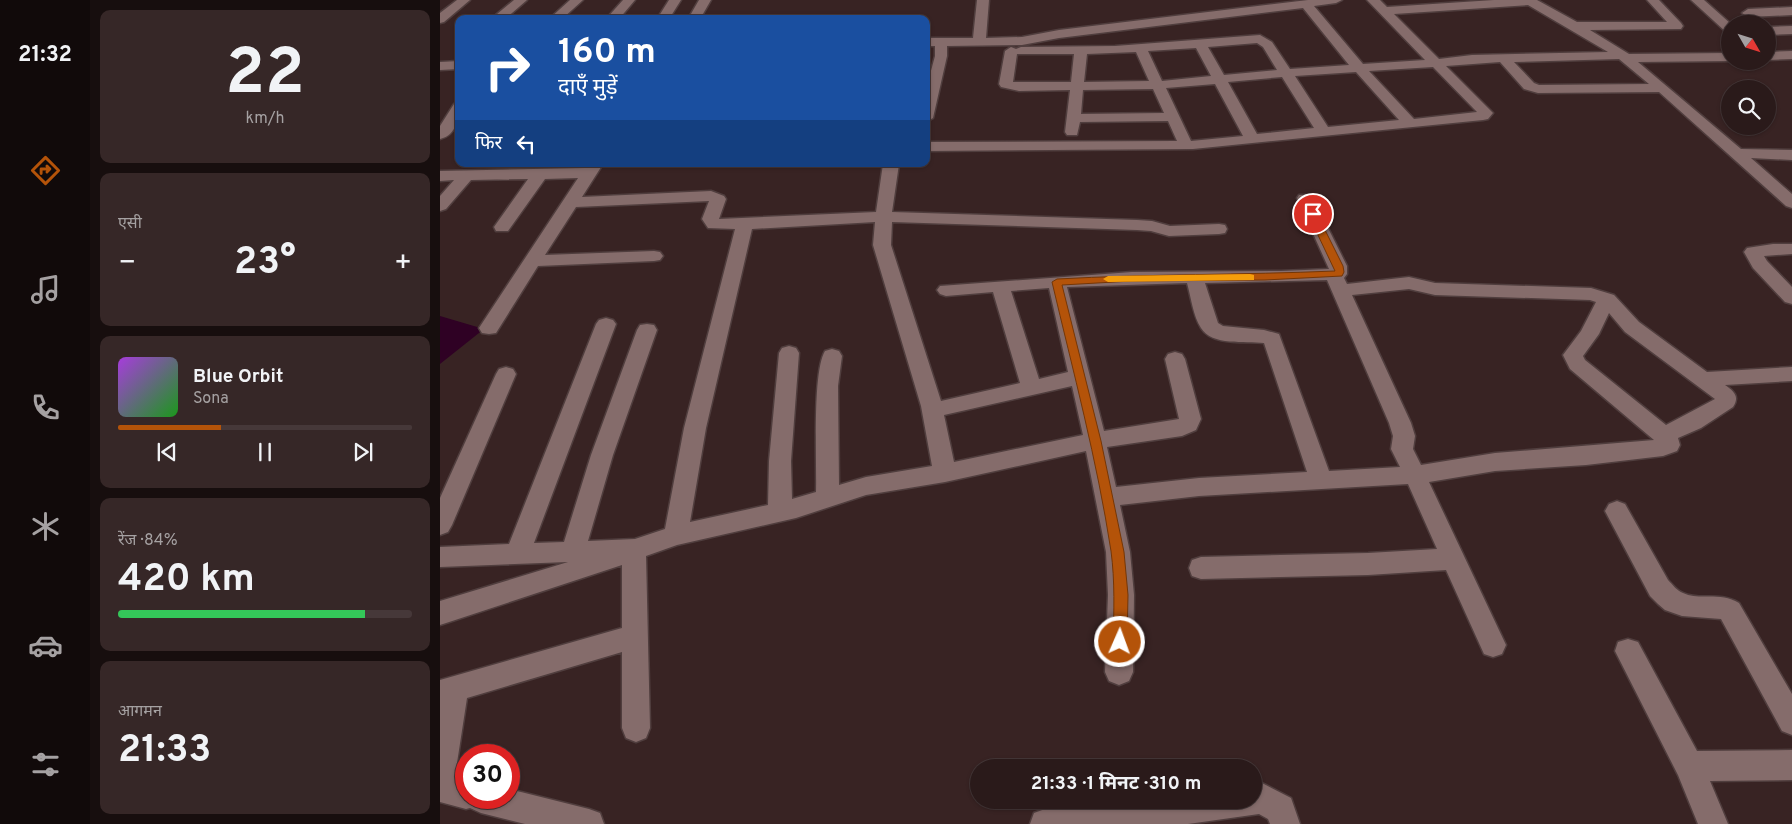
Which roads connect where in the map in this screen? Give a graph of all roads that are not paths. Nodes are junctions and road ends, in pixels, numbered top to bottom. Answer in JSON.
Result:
{"nodes":[{"id":1,"x":464,"y":0,"type":"edge"},
{"id":2,"x":521,"y":0,"type":"edge"},
{"id":3,"x":577,"y":0,"type":"edge"},
{"id":4,"x":629,"y":0,"type":"edge"},
{"id":5,"x":675,"y":0,"type":"edge"},
{"id":6,"x":705,"y":0,"type":"edge"},
{"id":7,"x":983,"y":0,"type":"edge"},
{"id":8,"x":1336,"y":0,"type":"edge"},
{"id":9,"x":1373,"y":0,"type":"edge"},
{"id":10,"x":1653,"y":0,"type":"edge"},
{"id":11,"x":1697,"y":0,"type":"edge"},
{"id":12,"x":1529,"y":1,"type":"edge"},
{"id":13,"x":1308,"y":7,"type":"dead end"},
{"id":14,"x":1384,"y":11,"type":"junction"},
{"id":15,"x":1792,"y":11,"type":"edge"},
{"id":16,"x":1748,"y":13,"type":"dead end"},
{"id":17,"x":502,"y":15,"type":"edge"},
{"id":18,"x":560,"y":15,"type":"edge"},
{"id":19,"x":616,"y":15,"type":"edge"},
{"id":20,"x":666,"y":15,"type":"edge"},
{"id":21,"x":696,"y":15,"type":"edge"},
{"id":22,"x":440,"y":19,"type":"edge"},
{"id":23,"x":1721,"y":21,"type":"edge"},
{"id":24,"x":1574,"y":26,"type":"junction"},
{"id":25,"x":1792,"y":30,"type":"edge"},
{"id":26,"x":1776,"y":31,"type":"edge"},
{"id":27,"x":979,"y":41,"type":"junction"},
{"id":28,"x":930,"y":42,"type":"edge"},
{"id":29,"x":941,"y":42,"type":"junction"},
{"id":30,"x":1200,"y":43,"type":"junction"},
{"id":31,"x":1012,"y":46,"type":"junction"},
{"id":32,"x":1141,"y":48,"type":"junction"},
{"id":33,"x":1081,"y":50,"type":"junction"},
{"id":34,"x":1792,"y":55,"type":"edge"},
{"id":35,"x":1776,"y":56,"type":"edge"},
{"id":36,"x":1624,"y":57,"type":"junction"},
{"id":37,"x":1721,"y":57,"type":"edge"},
{"id":38,"x":1503,"y":58,"type":"junction"},
{"id":39,"x":1436,"y":63,"type":"junction"},
{"id":40,"x":440,"y":66,"type":"edge"},
{"id":41,"x":455,"y":66,"type":"edge"},
{"id":42,"x":1359,"y":68,"type":"junction"},
{"id":43,"x":1284,"y":73,"type":"junction"},
{"id":44,"x":1219,"y":79,"type":"junction"},
{"id":45,"x":1158,"y":85,"type":"junction"},
{"id":46,"x":1076,"y":86,"type":"junction"},
{"id":47,"x":1663,"y":88,"type":"junction"},
{"id":48,"x":930,"y":101,"type":"edge"},
{"id":49,"x":455,"y":116,"type":"edge"},
{"id":50,"x":1173,"y":117,"type":"junction"},
{"id":51,"x":1074,"y":118,"type":"junction"},
{"id":52,"x":1411,"y":124,"type":"junction"},
{"id":53,"x":1323,"y":131,"type":"junction"},
{"id":54,"x":440,"y":135,"type":"edge"},
{"id":55,"x":1252,"y":138,"type":"junction"},
{"id":56,"x":1071,"y":145,"type":"junction"},
{"id":57,"x":1186,"y":145,"type":"junction"},
{"id":58,"x":930,"y":147,"type":"edge"},
{"id":59,"x":1737,"y":153,"type":"junction"},
{"id":60,"x":1792,"y":155,"type":"edge"},
{"id":61,"x":890,"y":167,"type":"edge"},
{"id":62,"x":592,"y":168,"type":"edge"},
{"id":63,"x":476,"y":172,"type":"edge"},
{"id":64,"x":540,"y":174,"type":"junction"},
{"id":65,"x":440,"y":176,"type":"edge"},
{"id":66,"x":1304,"y":198,"type":"dead end"},
{"id":67,"x":570,"y":202,"type":"junction"},
{"id":68,"x":1792,"y":203,"type":"edge"},
{"id":69,"x":440,"y":206,"type":"edge"},
{"id":70,"x":884,"y":217,"type":"junction"},
{"id":71,"x":745,"y":224,"type":"junction"},
{"id":72,"x":502,"y":226,"type":"dead end"},
{"id":73,"x":1219,"y":229,"type":"dead end"},
{"id":74,"x":1792,"y":249,"type":"edge"},
{"id":75,"x":654,"y":256,"type":"dead end"},
{"id":76,"x":532,"y":261,"type":"junction"},
{"id":77,"x":1194,"y":278,"type":"junction"},
{"id":78,"x":1057,"y":282,"type":"junction"},
{"id":79,"x":1338,"y":283,"type":"junction"},
{"id":80,"x":1000,"y":286,"type":"junction"},
{"id":81,"x":946,"y":290,"type":"dead end"},
{"id":82,"x":1792,"y":298,"type":"edge"},
{"id":83,"x":1607,"y":299,"type":"junction"},
{"id":84,"x":606,"y":324,"type":"dead end"},
{"id":85,"x":488,"y":328,"type":"dead end"},
{"id":86,"x":647,"y":330,"type":"dead end"},
{"id":87,"x":788,"y":353,"type":"dead end"},
{"id":88,"x":832,"y":356,"type":"dead end"},
{"id":89,"x":1175,"y":359,"type":"dead end"},
{"id":90,"x":506,"y":374,"type":"dead end"},
{"id":91,"x":1792,"y":374,"type":"edge"},
{"id":92,"x":1080,"y":377,"type":"junction"},
{"id":93,"x":1705,"y":380,"type":"junction"},
{"id":94,"x":1032,"y":388,"type":"junction"},
{"id":95,"x":933,"y":410,"type":"junction"},
{"id":96,"x":1663,"y":436,"type":"junction"},
{"id":97,"x":1095,"y":441,"type":"junction"},
{"id":98,"x":945,"y":474,"type":"junction"},
{"id":99,"x":1415,"y":474,"type":"junction"},
{"id":100,"x":1321,"y":481,"type":"junction"},
{"id":101,"x":828,"y":496,"type":"junction"},
{"id":102,"x":1107,"y":497,"type":"junction"},
{"id":103,"x":1617,"y":511,"type":"dead end"},
{"id":104,"x":780,"y":512,"type":"junction"},
{"id":105,"x":440,"y":525,"type":"edge"},
{"id":106,"x":676,"y":535,"type":"junction"},
{"id":107,"x":634,"y":549,"type":"junction"},
{"id":108,"x":573,"y":551,"type":"junction"},
{"id":109,"x":517,"y":554,"type":"junction"},
{"id":110,"x":440,"y":557,"type":"edge"},
{"id":111,"x":1452,"y":559,"type":"junction"},
{"id":112,"x":1201,"y":568,"type":"dead end"},
{"id":113,"x":440,"y":613,"type":"edge"},
{"id":114,"x":635,"y":636,"type":"junction"},
{"id":115,"x":1493,"y":645,"type":"dead end"},
{"id":116,"x":1628,"y":651,"type":"dead end"},
{"id":117,"x":1118,"y":672,"type":"dead end"},
{"id":118,"x":447,"y":691,"type":"edge"},
{"id":119,"x":1792,"y":721,"type":"edge"},
{"id":120,"x":636,"y":728,"type":"dead end"},
{"id":121,"x":1792,"y":765,"type":"edge"},
{"id":122,"x":1688,"y":766,"type":"junction"},
{"id":123,"x":455,"y":791,"type":"edge"},
{"id":124,"x":1262,"y":798,"type":"edge"},
{"id":125,"x":520,"y":807,"type":"edge"},
{"id":126,"x":1185,"y":809,"type":"edge"},
{"id":127,"x":588,"y":824,"type":"edge"},
{"id":128,"x":1045,"y":824,"type":"edge"},
{"id":129,"x":1285,"y":824,"type":"edge"},
{"id":130,"x":1714,"y":824,"type":"edge"}],
"edges":[{"from":1,"to":22,"type":"street"},
{"from":2,"to":17,"type":"street"},
{"from":3,"to":18,"type":"street"},
{"from":4,"to":19,"type":"street"},
{"from":5,"to":20,"type":"street"},
{"from":6,"to":21,"type":"street"},
{"from":7,"to":27,"type":"street"},
{"from":8,"to":31,"type":"street"},
{"from":9,"to":14,"type":"street"},
{"from":10,"to":24,"type":"street"},
{"from":11,"to":23,"type":"street"},
{"from":12,"to":14,"type":"street"},
{"from":12,"to":24,"type":"street"},
{"from":13,"to":42,"type":"street"},
{"from":14,"to":39,"type":"street"},
{"from":15,"to":16,"type":"street"},
{"from":24,"to":36,"type":"street"},
{"from":25,"to":26,"type":"street"},
{"from":27,"to":29,"type":"street"},
{"from":27,"to":31,"type":"street"},
{"from":28,"to":29,"type":"street"},
{"from":29,"to":48,"type":"street"},
{"from":30,"to":32,"type":"street"},
{"from":30,"to":43,"type":"street"},
{"from":30,"to":44,"type":"street"},
{"from":31,"to":33,"type":"street"},
{"from":31,"to":46,"type":"street"},
{"from":32,"to":33,"type":"street"},
{"from":32,"to":45,"type":"street"},
{"from":33,"to":46,"type":"street"},
{"from":34,"to":35,"type":"street"},
{"from":36,"to":37,"type":"street"},
{"from":36,"to":38,"type":"street"},
{"from":36,"to":47,"type":"street"},
{"from":38,"to":39,"type":"street"},
{"from":38,"to":47,"type":"street"},
{"from":39,"to":42,"type":"street"},
{"from":39,"to":52,"type":"street"},
{"from":40,"to":41,"type":"street"},
{"from":42,"to":43,"type":"street"},
{"from":42,"to":52,"type":"street"},
{"from":43,"to":44,"type":"street"},
{"from":43,"to":53,"type":"street"},
{"from":44,"to":45,"type":"street"},
{"from":44,"to":55,"type":"street"},
{"from":45,"to":46,"type":"street"},
{"from":45,"to":50,"type":"street"},
{"from":46,"to":51,"type":"street"},
{"from":47,"to":59,"type":"street"},
{"from":49,"to":54,"type":"street"},
{"from":50,"to":51,"type":"street"},
{"from":50,"to":57,"type":"street"},
{"from":51,"to":56,"type":"street"},
{"from":52,"to":53,"type":"street"},
{"from":53,"to":55,"type":"street"},
{"from":55,"to":57,"type":"street"},
{"from":56,"to":57,"type":"street"},
{"from":56,"to":58,"type":"street"},
{"from":59,"to":60,"type":"street"},
{"from":59,"to":68,"type":"street"},
{"from":61,"to":70,"type":"street"},
{"from":62,"to":64,"type":"street"},
{"from":62,"to":67,"type":"street"},
{"from":63,"to":64,"type":"street"},
{"from":63,"to":65,"type":"street"},
{"from":63,"to":69,"type":"street"},
{"from":64,"to":72,"type":"street"},
{"from":66,"to":79,"type":"street"},
{"from":67,"to":71,"type":"street"},
{"from":67,"to":76,"type":"street"},
{"from":70,"to":71,"type":"street"},
{"from":70,"to":73,"type":"street"},
{"from":70,"to":95,"type":"street"},
{"from":71,"to":106,"type":"street"},
{"from":74,"to":82,"type":"street"},
{"from":75,"to":76,"type":"street"},
{"from":76,"to":85,"type":"street"},
{"from":77,"to":78,"type":"street"},
{"from":77,"to":79,"type":"street"},
{"from":77,"to":100,"type":"street"},
{"from":78,"to":80,"type":"street"},
{"from":78,"to":92,"type":"street"},
{"from":79,"to":83,"type":"street"},
{"from":79,"to":99,"type":"street"},
{"from":80,"to":81,"type":"street"},
{"from":80,"to":94,"type":"street"},
{"from":83,"to":93,"type":"street"},
{"from":83,"to":96,"type":"street"},
{"from":84,"to":109,"type":"street"},
{"from":86,"to":108,"type":"street"},
{"from":87,"to":104,"type":"street"},
{"from":88,"to":101,"type":"street"},
{"from":89,"to":97,"type":"street"},
{"from":90,"to":105,"type":"street"},
{"from":91,"to":93,"type":"street"},
{"from":92,"to":94,"type":"street"},
{"from":92,"to":97,"type":"street"},
{"from":93,"to":96,"type":"street"},
{"from":94,"to":95,"type":"street"},
{"from":95,"to":98,"type":"street"},
{"from":96,"to":99,"type":"street"},
{"from":97,"to":98,"type":"street"},
{"from":97,"to":102,"type":"street"},
{"from":98,"to":101,"type":"street"},
{"from":99,"to":100,"type":"street"},
{"from":99,"to":111,"type":"street"},
{"from":100,"to":102,"type":"street"},
{"from":101,"to":104,"type":"street"},
{"from":102,"to":117,"type":"street"},
{"from":103,"to":119,"type":"street"},
{"from":104,"to":106,"type":"street"},
{"from":106,"to":107,"type":"street"},
{"from":107,"to":108,"type":"street"},
{"from":107,"to":113,"type":"street"},
{"from":107,"to":114,"type":"street"},
{"from":108,"to":109,"type":"street"},
{"from":109,"to":110,"type":"street"},
{"from":111,"to":112,"type":"street"},
{"from":111,"to":115,"type":"street"},
{"from":114,"to":118,"type":"street"},
{"from":114,"to":120,"type":"street"},
{"from":116,"to":122,"type":"street"},
{"from":118,"to":123,"type":"street"},
{"from":121,"to":122,"type":"street"},
{"from":122,"to":130,"type":"street"},
{"from":124,"to":129,"type":"street"},
{"from":125,"to":127,"type":"street"},
{"from":126,"to":128,"type":"street"}]}
